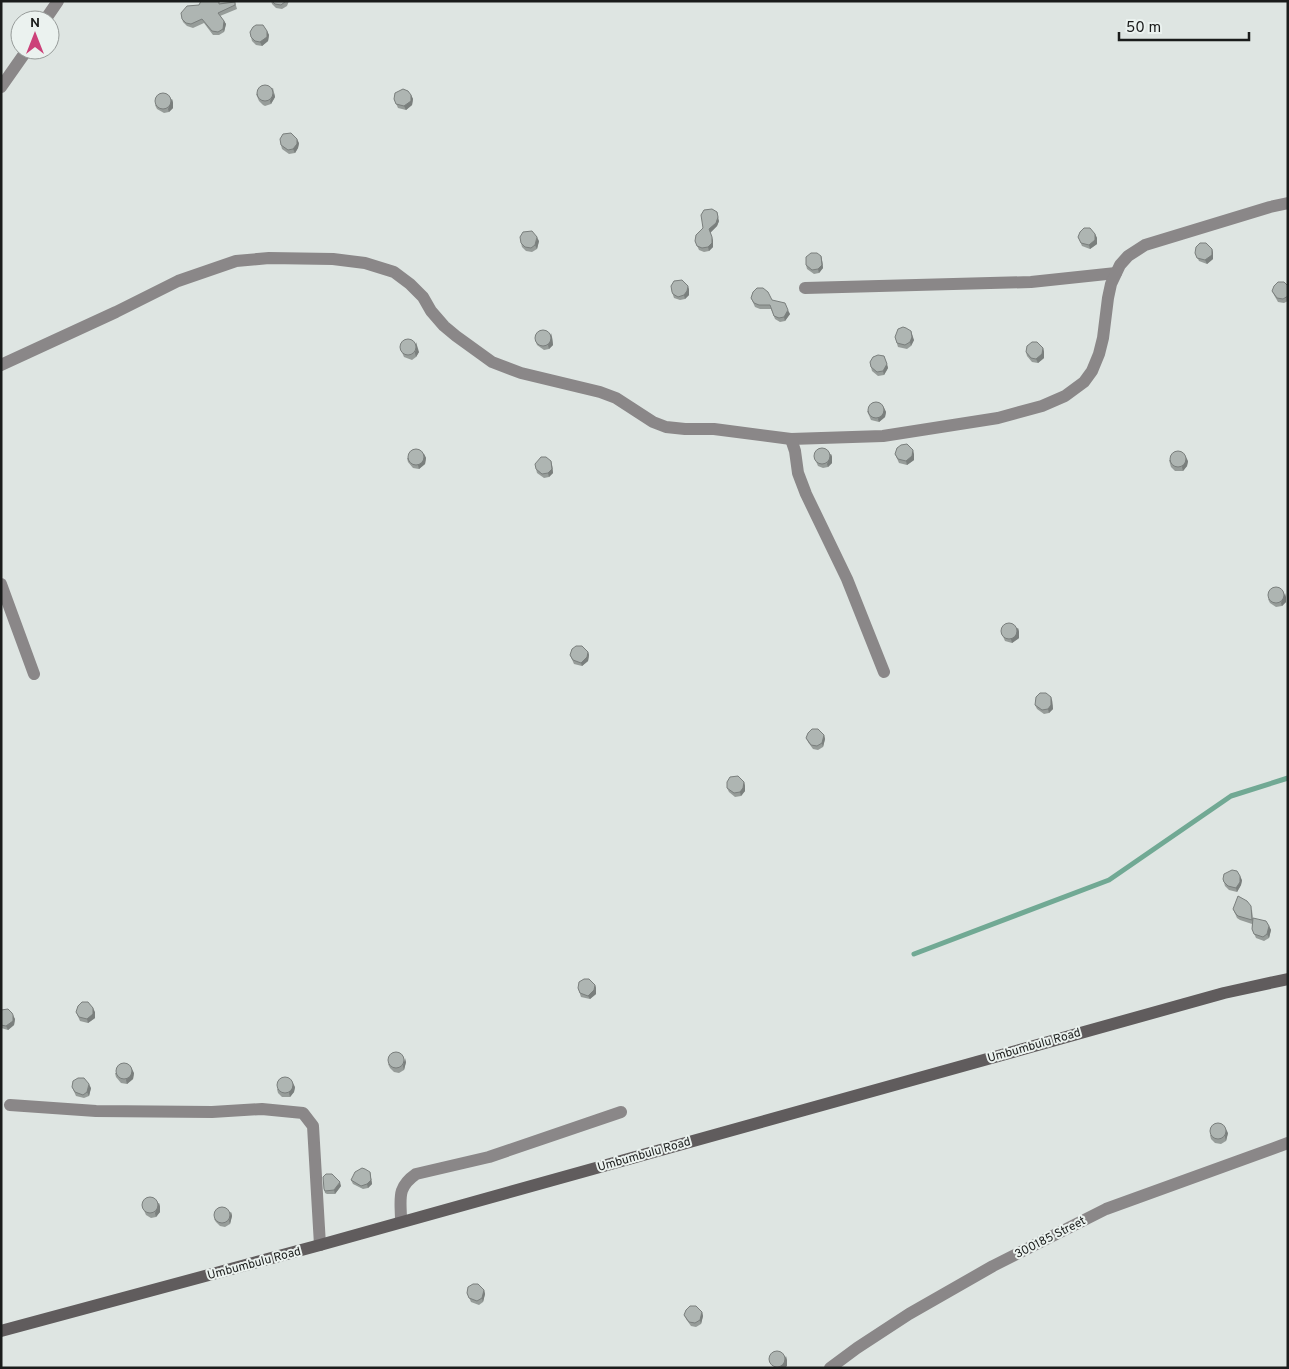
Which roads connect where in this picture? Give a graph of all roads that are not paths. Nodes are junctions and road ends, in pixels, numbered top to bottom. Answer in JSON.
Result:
{"nodes":[{"id":1,"x":20,"y":60,"type":"edge"},
{"id":2,"x":1,"y":87,"type":"edge"},
{"id":3,"x":1288,"y":203,"type":"edge"},
{"id":4,"x":1116,"y":273,"type":"junction"},
{"id":5,"x":805,"y":288,"type":"dead end"},
{"id":6,"x":1,"y":365,"type":"edge"},
{"id":7,"x":790,"y":439,"type":"junction"},
{"id":8,"x":1,"y":584,"type":"edge"},
{"id":9,"x":884,"y":672,"type":"dead end"},
{"id":10,"x":34,"y":674,"type":"dead end"},
{"id":11,"x":1288,"y":979,"type":"edge"},
{"id":12,"x":10,"y":1105,"type":"dead end"},
{"id":13,"x":621,"y":1112,"type":"dead end"},
{"id":14,"x":1288,"y":1142,"type":"edge"},
{"id":15,"x":401,"y":1221,"type":"junction"},
{"id":16,"x":320,"y":1245,"type":"junction"},
{"id":17,"x":1,"y":1331,"type":"edge"},
{"id":18,"x":830,"y":1368,"type":"edge"}],
"edges":[{"from":1,"to":2,"type":"street"},
{"from":3,"to":4,"type":"street"},
{"from":4,"to":5,"type":"street"},
{"from":4,"to":7,"type":"street"},
{"from":6,"to":7,"type":"street"},
{"from":7,"to":9,"type":"street"},
{"from":8,"to":10,"type":"street"},
{"from":11,"to":15,"type":"main road","name":"Umbumbulu Road"},
{"from":12,"to":16,"type":"street"},
{"from":13,"to":15,"type":"street"},
{"from":14,"to":18,"type":"street","name":"300185 Street"},
{"from":15,"to":16,"type":"main road","name":"Umbumbulu Road"},
{"from":16,"to":17,"type":"main road","name":"Umbumbulu Road"}]}
